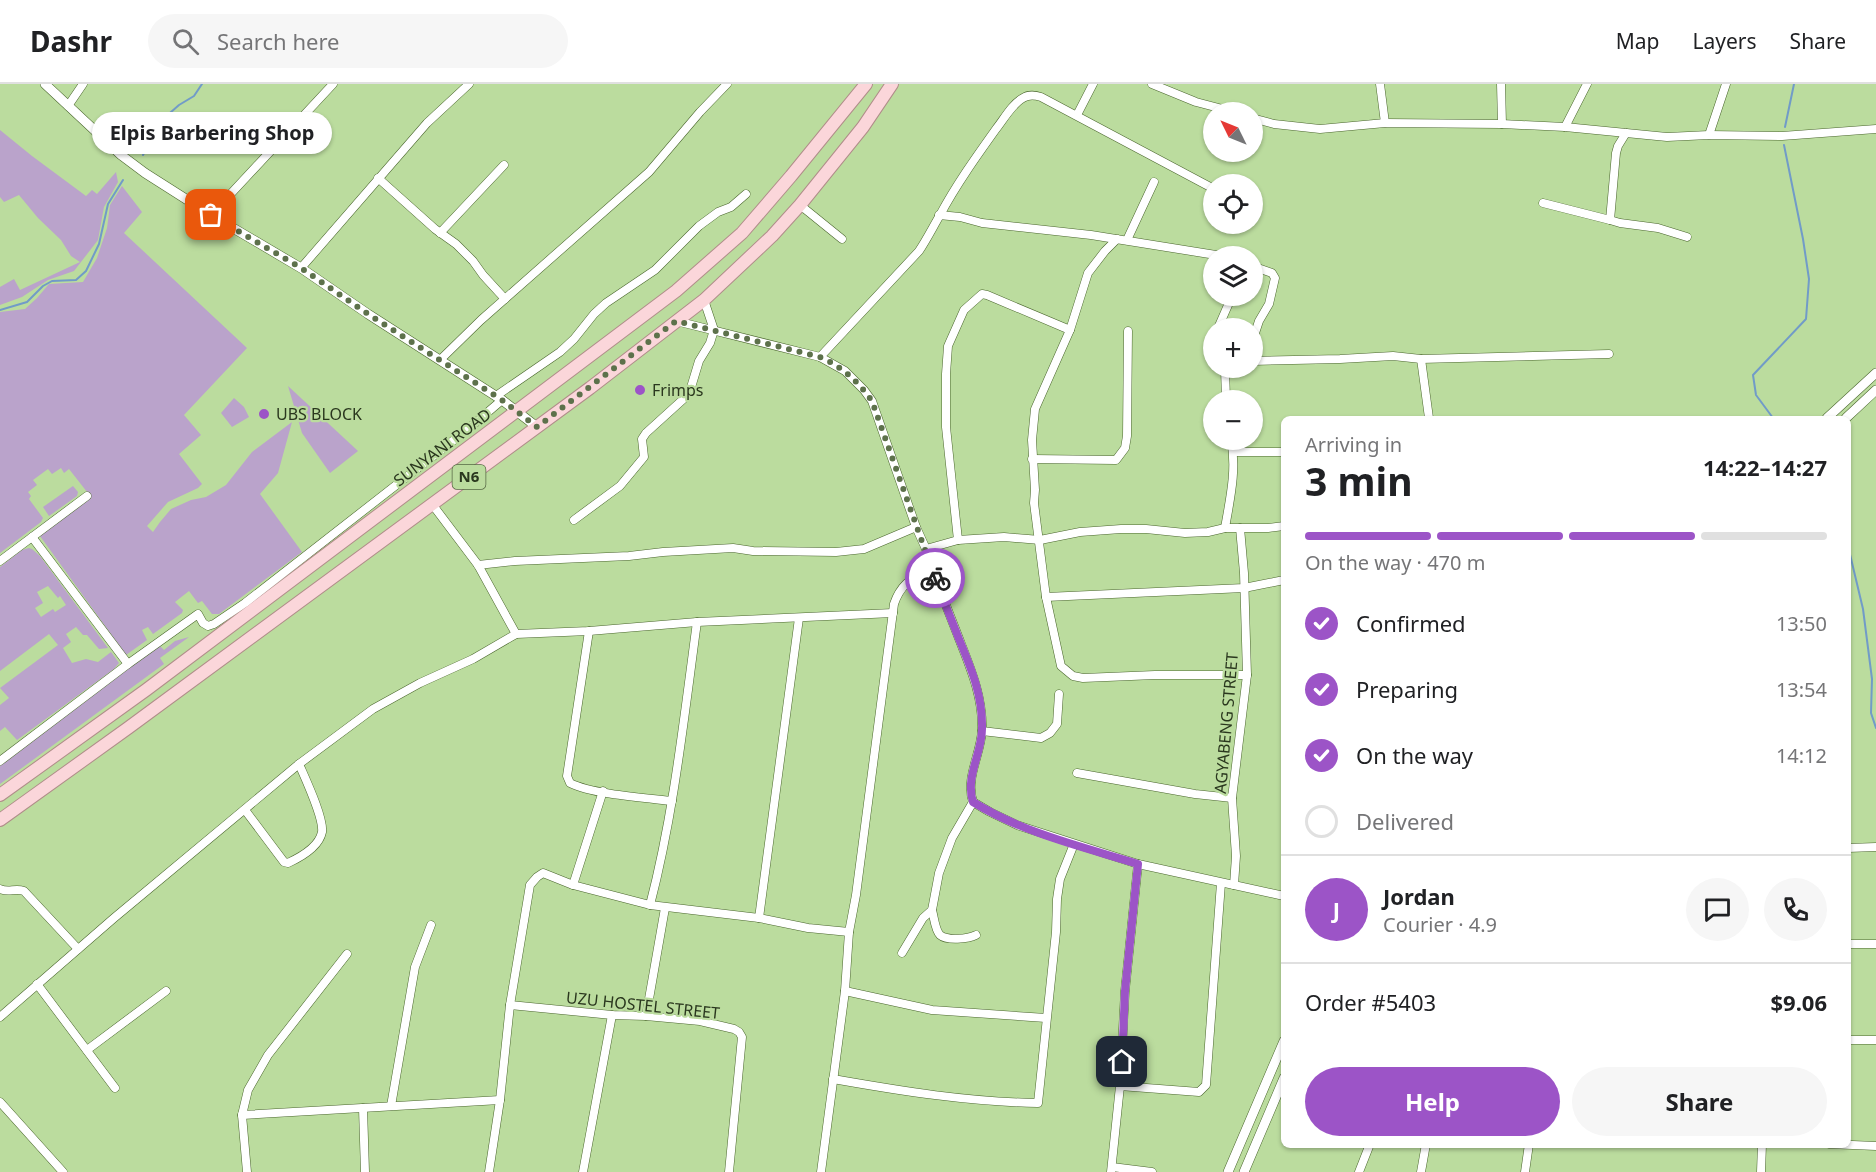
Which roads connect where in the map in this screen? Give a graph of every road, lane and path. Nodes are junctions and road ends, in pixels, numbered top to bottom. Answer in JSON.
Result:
{"nodes":[{"id":1,"x":45,"y":84,"type":"edge"},
{"id":2,"x":83,"y":84,"type":"edge"},
{"id":3,"x":333,"y":84,"type":"edge"},
{"id":4,"x":469,"y":84,"type":"edge"},
{"id":5,"x":727,"y":84,"type":"edge"},
{"id":6,"x":866,"y":84,"type":"edge"},
{"id":7,"x":892,"y":84,"type":"edge"},
{"id":8,"x":1093,"y":84,"type":"edge"},
{"id":9,"x":1152,"y":84,"type":"edge"},
{"id":10,"x":1380,"y":84,"type":"edge"},
{"id":11,"x":1501,"y":84,"type":"edge"},
{"id":12,"x":1587,"y":84,"type":"edge"},
{"id":13,"x":1726,"y":84,"type":"edge"},
{"id":14,"x":1203,"y":104,"type":"edge"},
{"id":15,"x":68,"y":106,"type":"junction"},
{"id":16,"x":1077,"y":116,"type":"junction"},
{"id":17,"x":1263,"y":121,"type":"edge"},
{"id":18,"x":1385,"y":123,"type":"junction"},
{"id":19,"x":1502,"y":124,"type":"junction"},
{"id":20,"x":1565,"y":127,"type":"junction"},
{"id":21,"x":1876,"y":129,"type":"edge"},
{"id":22,"x":1626,"y":133,"type":"junction"},
{"id":23,"x":1709,"y":135,"type":"junction"},
{"id":24,"x":504,"y":165,"type":"dead end"},
{"id":25,"x":378,"y":178,"type":"junction"},
{"id":26,"x":1154,"y":182,"type":"dead end"},
{"id":27,"x":1203,"y":183,"type":"edge"},
{"id":28,"x":746,"y":194,"type":"dead end"},
{"id":29,"x":1543,"y":203,"type":"dead end"},
{"id":30,"x":800,"y":205,"type":"junction"},
{"id":31,"x":211,"y":215,"type":"junction"},
{"id":32,"x":939,"y":215,"type":"junction"},
{"id":33,"x":1610,"y":220,"type":"junction"},
{"id":34,"x":440,"y":233,"type":"junction"},
{"id":35,"x":1687,"y":237,"type":"dead end"},
{"id":36,"x":842,"y":239,"type":"dead end"},
{"id":37,"x":1118,"y":239,"type":"junction"},
{"id":38,"x":1127,"y":240,"type":"junction"},
{"id":39,"x":1203,"y":253,"type":"edge"},
{"id":40,"x":301,"y":268,"type":"junction"},
{"id":41,"x":1263,"y":270,"type":"edge"},
{"id":42,"x":505,"y":299,"type":"junction"},
{"id":43,"x":704,"y":300,"type":"junction"},
{"id":44,"x":1261,"y":318,"type":"edge"},
{"id":45,"x":676,"y":321,"type":"junction"},
{"id":46,"x":714,"y":330,"type":"junction"},
{"id":47,"x":1070,"y":330,"type":"junction"},
{"id":48,"x":1128,"y":331,"type":"dead end"},
{"id":49,"x":1608,"y":354,"type":"dead end"},
{"id":50,"x":820,"y":357,"type":"junction"},
{"id":51,"x":1421,"y":359,"type":"junction"},
{"id":52,"x":440,"y":360,"type":"junction"},
{"id":53,"x":1263,"y":361,"type":"edge"},
{"id":54,"x":1876,"y":373,"type":"edge"},
{"id":55,"x":1876,"y":390,"type":"edge"},
{"id":56,"x":499,"y":398,"type":"junction"},
{"id":57,"x":517,"y":411,"type":"junction"},
{"id":58,"x":1429,"y":416,"type":"edge"},
{"id":59,"x":1829,"y":416,"type":"edge"},
{"id":60,"x":1848,"y":416,"type":"edge"},
{"id":61,"x":537,"y":427,"type":"junction"},
{"id":62,"x":1234,"y":452,"type":"joint"},
{"id":63,"x":1281,"y":452,"type":"edge"},
{"id":64,"x":1032,"y":459,"type":"junction"},
{"id":65,"x":87,"y":496,"type":"dead end"},
{"id":66,"x":432,"y":504,"type":"junction"},
{"id":67,"x":574,"y":520,"type":"dead end"},
{"id":68,"x":1281,"y":526,"type":"edge"},
{"id":69,"x":916,"y":527,"type":"junction"},
{"id":70,"x":1225,"y":528,"type":"junction"},
{"id":71,"x":1240,"y":528,"type":"junction"},
{"id":72,"x":32,"y":537,"type":"junction"},
{"id":73,"x":958,"y":540,"type":"junction"},
{"id":74,"x":1040,"y":540,"type":"junction"},
{"id":75,"x":926,"y":549,"type":"junction"},
{"id":76,"x":0,"y":561,"type":"edge"},
{"id":77,"x":478,"y":565,"type":"junction"},
{"id":78,"x":931,"y":567,"type":"junction"},
{"id":79,"x":1281,"y":581,"type":"edge"},
{"id":80,"x":1244,"y":588,"type":"junction"},
{"id":81,"x":1046,"y":597,"type":"junction"},
{"id":82,"x":893,"y":613,"type":"junction"},
{"id":83,"x":799,"y":618,"type":"junction"},
{"id":84,"x":697,"y":622,"type":"junction"},
{"id":85,"x":589,"y":631,"type":"junction"},
{"id":86,"x":516,"y":634,"type":"junction"},
{"id":87,"x":128,"y":664,"type":"junction"},
{"id":88,"x":1247,"y":675,"type":"junction"},
{"id":89,"x":1059,"y":694,"type":"dead end"},
{"id":90,"x":982,"y":731,"type":"junction"},
{"id":91,"x":0,"y":761,"type":"edge"},
{"id":92,"x":299,"y":764,"type":"junction"},
{"id":93,"x":1077,"y":773,"type":"dead end"},
{"id":94,"x":603,"y":791,"type":"junction"},
{"id":95,"x":0,"y":795,"type":"edge"},
{"id":96,"x":1232,"y":798,"type":"junction"},
{"id":97,"x":672,"y":801,"type":"junction"},
{"id":98,"x":973,"y":802,"type":"junction"},
{"id":99,"x":244,"y":810,"type":"junction"},
{"id":100,"x":0,"y":820,"type":"edge"},
{"id":101,"x":1074,"y":844,"type":"junction"},
{"id":102,"x":1876,"y":847,"type":"edge"},
{"id":103,"x":1851,"y":848,"type":"edge"},
{"id":104,"x":1138,"y":864,"type":"junction"},
{"id":105,"x":1221,"y":883,"type":"junction"},
{"id":106,"x":573,"y":885,"type":"junction"},
{"id":107,"x":1234,"y":885,"type":"junction"},
{"id":108,"x":0,"y":889,"type":"edge"},
{"id":109,"x":1281,"y":896,"type":"edge"},
{"id":110,"x":650,"y":905,"type":"junction"},
{"id":111,"x":665,"y":908,"type":"junction"},
{"id":112,"x":932,"y":910,"type":"junction"},
{"id":113,"x":759,"y":918,"type":"junction"},
{"id":114,"x":431,"y":925,"type":"dead end"},
{"id":115,"x":849,"y":932,"type":"junction"},
{"id":116,"x":976,"y":935,"type":"dead end"},
{"id":117,"x":1851,"y":944,"type":"edge"},
{"id":118,"x":1876,"y":944,"type":"edge"},
{"id":119,"x":78,"y":949,"type":"junction"},
{"id":120,"x":902,"y":953,"type":"dead end"},
{"id":121,"x":347,"y":954,"type":"dead end"},
{"id":122,"x":37,"y":984,"type":"junction"},
{"id":123,"x":166,"y":991,"type":"dead end"},
{"id":124,"x":845,"y":991,"type":"junction"},
{"id":125,"x":510,"y":1005,"type":"junction"},
{"id":126,"x":612,"y":1015,"type":"junction"},
{"id":127,"x":646,"y":1016,"type":"junction"},
{"id":128,"x":0,"y":1017,"type":"edge"},
{"id":129,"x":1046,"y":1018,"type":"junction"},
{"id":130,"x":1851,"y":1040,"type":"edge"},
{"id":131,"x":1876,"y":1040,"type":"edge"},
{"id":132,"x":1281,"y":1048,"type":"edge"},
{"id":133,"x":87,"y":1050,"type":"junction"},
{"id":134,"x":833,"y":1079,"type":"junction"},
{"id":135,"x":1281,"y":1085,"type":"edge"},
{"id":136,"x":1120,"y":1086,"type":"junction"},
{"id":137,"x":115,"y":1088,"type":"dead end"},
{"id":138,"x":500,"y":1100,"type":"junction"},
{"id":139,"x":0,"y":1102,"type":"edge"},
{"id":140,"x":391,"y":1106,"type":"junction"},
{"id":141,"x":363,"y":1108,"type":"junction"},
{"id":142,"x":242,"y":1115,"type":"junction"},
{"id":143,"x":1851,"y":1145,"type":"edge"},
{"id":144,"x":1876,"y":1146,"type":"edge"},
{"id":145,"x":1369,"y":1148,"type":"edge"},
{"id":146,"x":1425,"y":1148,"type":"edge"},
{"id":147,"x":1528,"y":1148,"type":"edge"},
{"id":148,"x":1762,"y":1148,"type":"edge"},
{"id":149,"x":1111,"y":1169,"type":"edge"},
{"id":150,"x":63,"y":1172,"type":"edge"},
{"id":151,"x":248,"y":1172,"type":"edge"},
{"id":152,"x":365,"y":1172,"type":"edge"},
{"id":153,"x":489,"y":1172,"type":"edge"},
{"id":154,"x":584,"y":1172,"type":"edge"},
{"id":155,"x":729,"y":1172,"type":"edge"},
{"id":156,"x":821,"y":1172,"type":"edge"},
{"id":157,"x":1152,"y":1172,"type":"edge"},
{"id":158,"x":1228,"y":1172,"type":"edge"},
{"id":159,"x":1244,"y":1172,"type":"edge"},
{"id":160,"x":1361,"y":1172,"type":"edge"},
{"id":161,"x":1421,"y":1172,"type":"edge"},
{"id":162,"x":1525,"y":1172,"type":"edge"},
{"id":163,"x":1761,"y":1172,"type":"edge"}],
"edges":[{"from":1,"to":15,"type":"street"},
{"from":2,"to":15,"type":"street"},
{"from":3,"to":31,"type":"street"},
{"from":4,"to":25,"type":"street"},
{"from":5,"to":42,"type":"street"},
{"from":6,"to":57,"type":"main road","name":"SUNYANI ROAD","number":"N6"},
{"from":7,"to":30,"type":"main road","number":"N6"},
{"from":8,"to":16,"type":"street"},
{"from":9,"to":14,"type":"street"},
{"from":10,"to":18,"type":"street"},
{"from":11,"to":19,"type":"street"},
{"from":12,"to":20,"type":"street"},
{"from":13,"to":23,"type":"street"},
{"from":15,"to":31,"type":"street"},
{"from":16,"to":27,"type":"street"},
{"from":16,"to":32,"type":"street"},
{"from":17,"to":18,"type":"street"},
{"from":18,"to":19,"type":"street"},
{"from":19,"to":20,"type":"street"},
{"from":20,"to":22,"type":"street"},
{"from":21,"to":23,"type":"street"},
{"from":22,"to":23,"type":"street"},
{"from":22,"to":33,"type":"street"},
{"from":24,"to":34,"type":"street"},
{"from":25,"to":34,"type":"street"},
{"from":25,"to":40,"type":"street"},
{"from":26,"to":38,"type":"street"},
{"from":28,"to":56,"type":"street"},
{"from":29,"to":33,"type":"street"},
{"from":30,"to":36,"type":"street"},
{"from":30,"to":43,"type":"main road","number":"N6"},
{"from":31,"to":40,"type":"street"},
{"from":32,"to":37,"type":"street"},
{"from":32,"to":50,"type":"street"},
{"from":33,"to":35,"type":"street"},
{"from":34,"to":42,"type":"street"},
{"from":37,"to":38,"type":"street"},
{"from":37,"to":47,"type":"street"},
{"from":38,"to":39,"type":"street"},
{"from":40,"to":52,"type":"street"},
{"from":41,"to":44,"type":"street"},
{"from":42,"to":52,"type":"street"},
{"from":43,"to":45,"type":"main road","number":"N6"},
{"from":43,"to":46,"type":"street"},
{"from":45,"to":46,"type":"street"},
{"from":45,"to":61,"type":"main road","number":"N6"},
{"from":46,"to":50,"type":"street"},
{"from":46,"to":67,"type":"street"},
{"from":47,"to":64,"type":"street"},
{"from":47,"to":73,"type":"street"},
{"from":48,"to":64,"type":"street"},
{"from":49,"to":51,"type":"street"},
{"from":50,"to":69,"type":"street"},
{"from":51,"to":53,"type":"street"},
{"from":51,"to":58,"type":"street"},
{"from":52,"to":56,"type":"street"},
{"from":54,"to":59,"type":"street"},
{"from":55,"to":60,"type":"street"},
{"from":56,"to":57,"type":"street"},
{"from":56,"to":87,"type":"street"},
{"from":57,"to":61,"type":"street"},
{"from":57,"to":95,"type":"main road","name":"SUNYANI ROAD","number":"N6"},
{"from":61,"to":66,"type":"main road","number":"N6"},
{"from":62,"to":63,"type":"street"},
{"from":62,"to":70,"type":"street"},
{"from":64,"to":74,"type":"street"},
{"from":65,"to":72,"type":"street"},
{"from":66,"to":77,"type":"street"},
{"from":66,"to":100,"type":"main road","number":"N6"},
{"from":68,"to":71,"type":"street"},
{"from":69,"to":75,"type":"street"},
{"from":69,"to":77,"type":"street"},
{"from":70,"to":71,"type":"street"},
{"from":70,"to":74,"type":"street"},
{"from":71,"to":80,"type":"street","name":"AGYABENG STREET"},
{"from":72,"to":76,"type":"street"},
{"from":72,"to":87,"type":"street"},
{"from":73,"to":74,"type":"street"},
{"from":73,"to":75,"type":"street"},
{"from":74,"to":81,"type":"street"},
{"from":75,"to":78,"type":"street"},
{"from":77,"to":86,"type":"street"},
{"from":78,"to":82,"type":"street"},
{"from":78,"to":90,"type":"street"},
{"from":79,"to":80,"type":"street"},
{"from":80,"to":81,"type":"street"},
{"from":80,"to":88,"type":"street","name":"AGYABENG STREET"},
{"from":81,"to":88,"type":"street"},
{"from":82,"to":83,"type":"street"},
{"from":82,"to":115,"type":"street"},
{"from":83,"to":84,"type":"street"},
{"from":83,"to":113,"type":"street"},
{"from":84,"to":85,"type":"street"},
{"from":84,"to":97,"type":"street"},
{"from":85,"to":86,"type":"street"},
{"from":85,"to":94,"type":"street"},
{"from":86,"to":92,"type":"street"},
{"from":87,"to":91,"type":"street"},
{"from":88,"to":96,"type":"street","name":"AGYABENG STREET"},
{"from":89,"to":90,"type":"street"},
{"from":90,"to":98,"type":"street"},
{"from":92,"to":99,"type":"street"},
{"from":92,"to":99,"type":"street"},
{"from":93,"to":96,"type":"street"},
{"from":94,"to":97,"type":"street"},
{"from":94,"to":106,"type":"street"},
{"from":96,"to":107,"type":"street","name":"AGYABENG STREET"},
{"from":97,"to":110,"type":"street"},
{"from":98,"to":101,"type":"street"},
{"from":98,"to":112,"type":"street"},
{"from":99,"to":119,"type":"street"},
{"from":101,"to":104,"type":"street"},
{"from":101,"to":129,"type":"street"},
{"from":102,"to":103,"type":"street"},
{"from":104,"to":105,"type":"street"},
{"from":104,"to":136,"type":"street"},
{"from":105,"to":107,"type":"street"},
{"from":105,"to":136,"type":"street"},
{"from":106,"to":110,"type":"street"},
{"from":106,"to":125,"type":"street"},
{"from":107,"to":109,"type":"street"},
{"from":108,"to":119,"type":"street"},
{"from":110,"to":111,"type":"street"},
{"from":111,"to":113,"type":"street"},
{"from":111,"to":127,"type":"street"},
{"from":112,"to":116,"type":"street"},
{"from":112,"to":120,"type":"street"},
{"from":113,"to":115,"type":"street"},
{"from":114,"to":140,"type":"street"},
{"from":115,"to":124,"type":"street"},
{"from":117,"to":118,"type":"street"},
{"from":119,"to":122,"type":"street"},
{"from":121,"to":142,"type":"street"},
{"from":122,"to":128,"type":"street"},
{"from":122,"to":133,"type":"street"},
{"from":123,"to":133,"type":"street"},
{"from":124,"to":129,"type":"street"},
{"from":124,"to":134,"type":"street"},
{"from":125,"to":126,"type":"street","name":"UZU HOSTEL STREET"},
{"from":125,"to":138,"type":"street"},
{"from":126,"to":127,"type":"street","name":"UZU HOSTEL STREET"},
{"from":126,"to":154,"type":"street"},
{"from":127,"to":155,"type":"street","name":"UZU HOSTEL STREET"},
{"from":129,"to":134,"type":"street"},
{"from":130,"to":131,"type":"street"},
{"from":132,"to":158,"type":"street"},
{"from":133,"to":137,"type":"street"},
{"from":134,"to":156,"type":"street"},
{"from":135,"to":159,"type":"street"},
{"from":136,"to":149,"type":"street"},
{"from":138,"to":140,"type":"street"},
{"from":138,"to":153,"type":"street"},
{"from":139,"to":150,"type":"street"},
{"from":140,"to":141,"type":"street"},
{"from":141,"to":142,"type":"street"},
{"from":141,"to":152,"type":"street"},
{"from":142,"to":151,"type":"street"},
{"from":143,"to":144,"type":"street"},
{"from":145,"to":160,"type":"street"},
{"from":146,"to":161,"type":"street"},
{"from":147,"to":162,"type":"street"},
{"from":148,"to":163,"type":"street"},
{"from":149,"to":157,"type":"street"}]}
